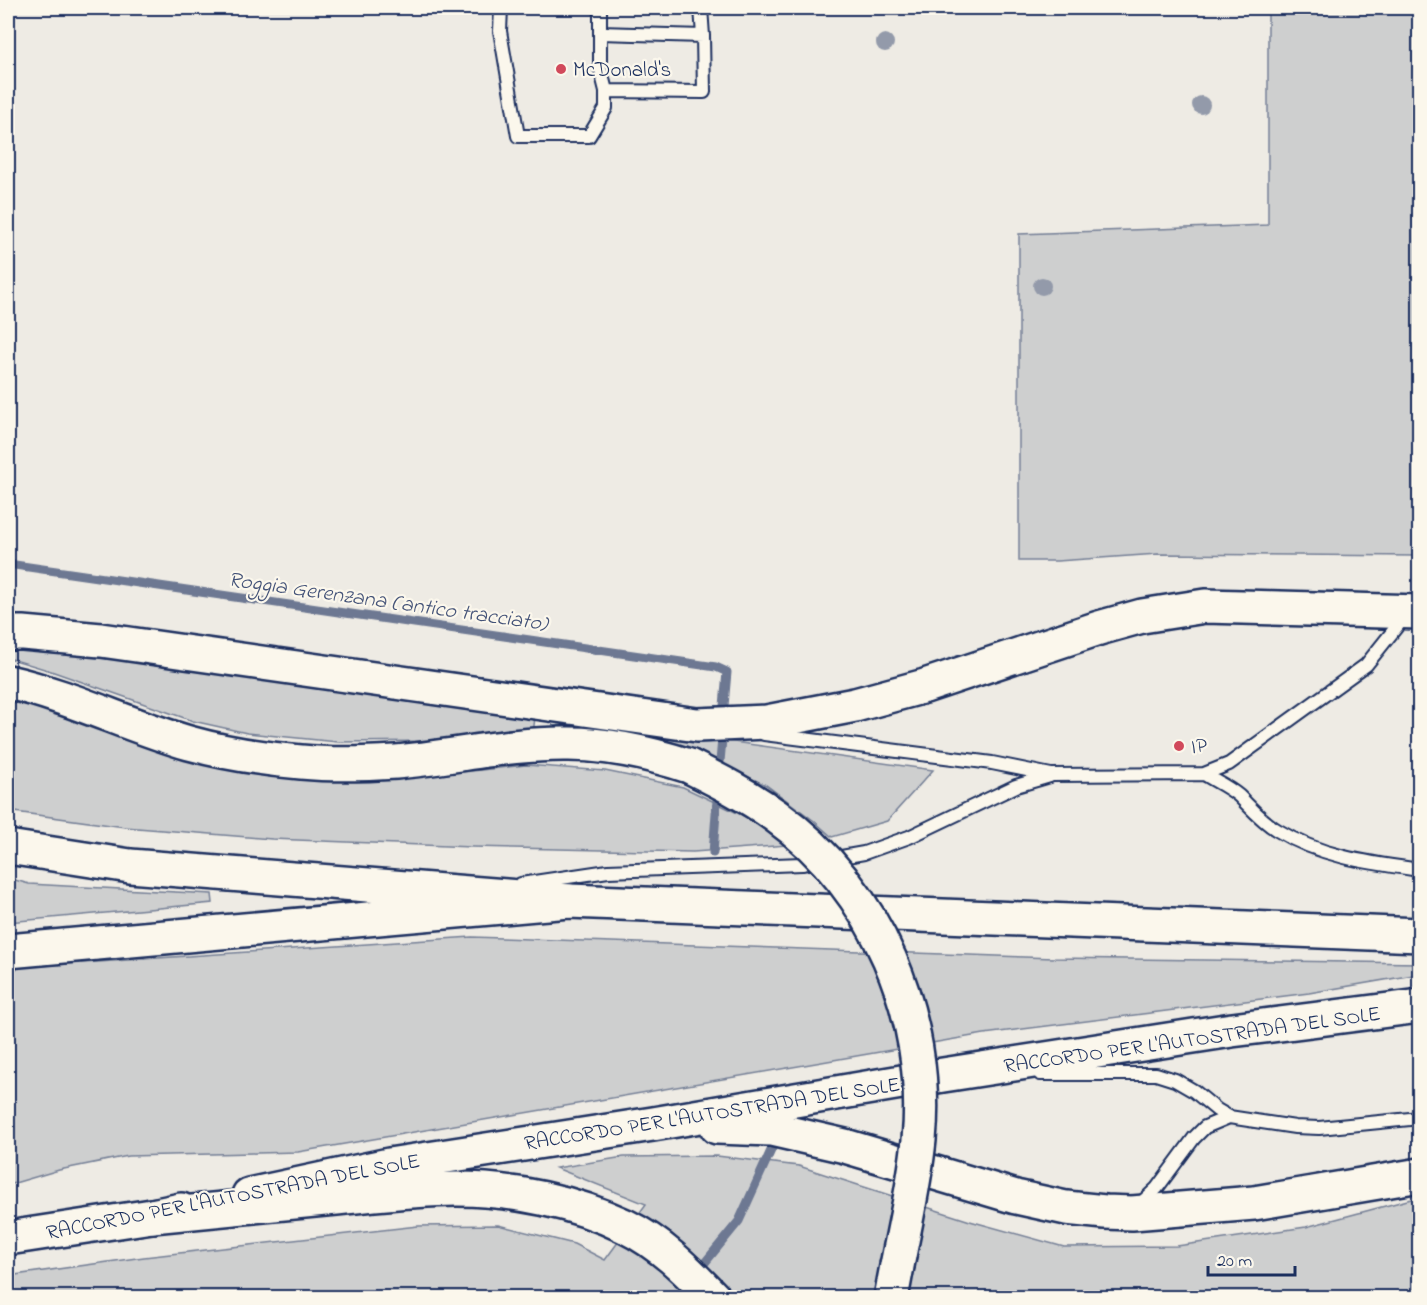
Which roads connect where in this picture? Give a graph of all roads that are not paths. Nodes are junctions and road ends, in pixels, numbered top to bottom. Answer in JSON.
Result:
{"nodes":[{"id":1,"x":501,"y":8,"type":"edge"},
{"id":2,"x":600,"y":8,"type":"edge"},
{"id":3,"x":701,"y":8,"type":"edge"},
{"id":4,"x":600,"y":33,"type":"junction"},
{"id":5,"x":703,"y":36,"type":"junction"},
{"id":6,"x":606,"y":91,"type":"junction"},
{"id":7,"x":1414,"y":612,"type":"edge"},
{"id":8,"x":8,"y":633,"type":"edge"},
{"id":9,"x":8,"y":682,"type":"edge"},
{"id":10,"x":697,"y":725,"type":"junction"},
{"id":11,"x":1204,"y":774,"type":"junction"},
{"id":12,"x":1052,"y":776,"type":"junction"},
{"id":13,"x":8,"y":847,"type":"edge"},
{"id":14,"x":1419,"y":870,"type":"edge"},
{"id":15,"x":465,"y":893,"type":"junction"},
{"id":16,"x":568,"y":901,"type":"junction"},
{"id":17,"x":1419,"y":935,"type":"edge"},
{"id":18,"x":8,"y":951,"type":"edge"},
{"id":19,"x":1419,"y":1006,"type":"edge"},
{"id":20,"x":943,"y":1075,"type":"junction"},
{"id":21,"x":1229,"y":1117,"type":"junction"},
{"id":22,"x":1419,"y":1118,"type":"edge"},
{"id":23,"x":653,"y":1124,"type":"junction"},
{"id":24,"x":1419,"y":1175,"type":"edge"},
{"id":25,"x":1132,"y":1213,"type":"junction"},
{"id":26,"x":152,"y":1216,"type":"junction"},
{"id":27,"x":8,"y":1238,"type":"edge"},
{"id":28,"x":714,"y":1298,"type":"edge"},
{"id":29,"x":891,"y":1298,"type":"edge"}],
"edges":[{"from":1,"to":6,"type":"lane"},
{"from":2,"to":4,"type":"lane"},
{"from":3,"to":5,"type":"lane"},
{"from":4,"to":5,"type":"lane"},
{"from":4,"to":6,"type":"lane"},
{"from":5,"to":6,"type":"lane"},
{"from":7,"to":10,"type":"highway"},
{"from":7,"to":11,"type":"lane"},
{"from":8,"to":10,"type":"highway"},
{"from":9,"to":29,"type":"highway","bridge":true},
{"from":10,"to":12,"type":"lane"},
{"from":11,"to":12,"type":"lane"},
{"from":11,"to":14,"type":"lane"},
{"from":12,"to":15,"type":"lane"},
{"from":13,"to":15,"type":"highway"},
{"from":15,"to":16,"type":"highway"},
{"from":16,"to":17,"type":"highway"},
{"from":16,"to":18,"type":"highway"},
{"from":19,"to":20,"type":"highway","name":"RACCORDO PER L'AUTOSTRADA DEL SOLE"},
{"from":20,"to":21,"type":"lane"},
{"from":20,"to":23,"type":"highway","name":"RACCORDO PER L'AUTOSTRADA DEL SOLE"},
{"from":21,"to":22,"type":"lane"},
{"from":21,"to":25,"type":"lane"},
{"from":23,"to":25,"type":"highway"},
{"from":23,"to":26,"type":"highway","name":"RACCORDO PER L'AUTOSTRADA DEL SOLE"},
{"from":24,"to":25,"type":"highway"},
{"from":26,"to":27,"type":"highway","name":"RACCORDO PER L'AUTOSTRADA DEL SOLE"},
{"from":26,"to":28,"type":"highway"}]}
